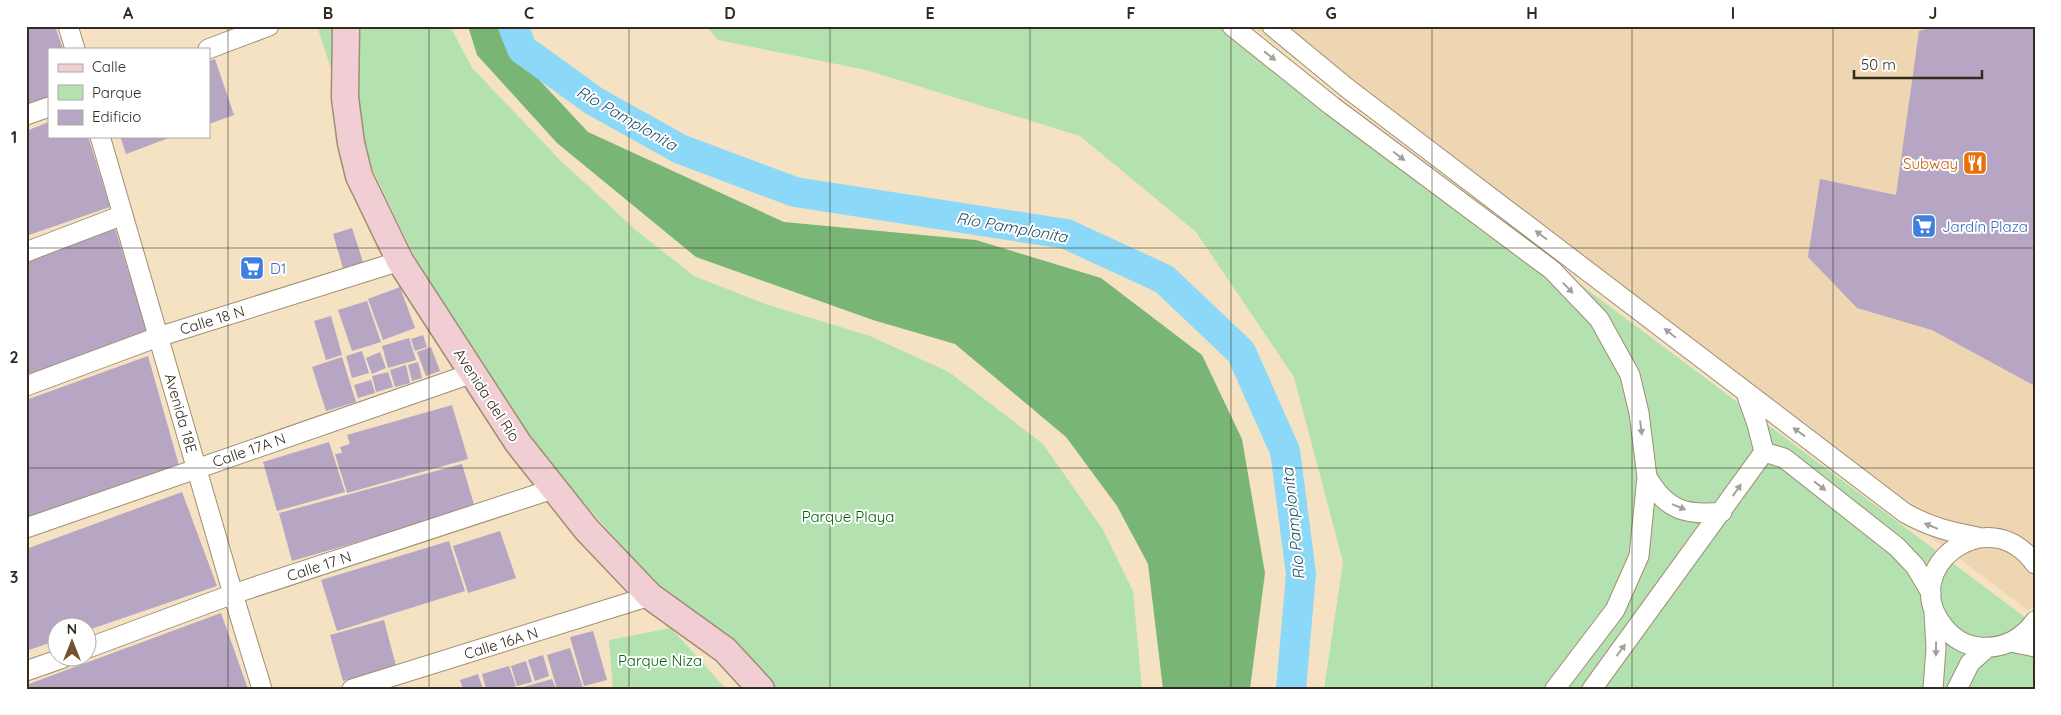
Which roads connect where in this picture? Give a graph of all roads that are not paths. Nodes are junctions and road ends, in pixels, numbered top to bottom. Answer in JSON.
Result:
{"nodes":[{"id":1,"x":68,"y":26,"type":"edge"},
{"id":2,"x":269,"y":26,"type":"edge"},
{"id":3,"x":346,"y":26,"type":"edge"},
{"id":4,"x":1232,"y":26,"type":"edge"},
{"id":5,"x":1272,"y":26,"type":"edge"},
{"id":6,"x":75,"y":48,"type":"edge"},
{"id":7,"x":210,"y":48,"type":"edge"},
{"id":8,"x":1310,"y":56,"type":"junction"},
{"id":9,"x":1291,"y":73,"type":"junction"},
{"id":10,"x":1347,"y":88,"type":"junction"},
{"id":11,"x":1332,"y":106,"type":"junction"},
{"id":12,"x":48,"y":107,"type":"edge"},
{"id":13,"x":26,"y":115,"type":"edge"},
{"id":14,"x":101,"y":138,"type":"edge"},
{"id":15,"x":123,"y":215,"type":"junction"},
{"id":16,"x":26,"y":252,"type":"edge"},
{"id":17,"x":400,"y":261,"type":"junction"},
{"id":18,"x":158,"y":337,"type":"junction"},
{"id":19,"x":473,"y":373,"type":"junction"},
{"id":20,"x":26,"y":386,"type":"edge"},
{"id":21,"x":1746,"y":393,"type":"junction"},
{"id":22,"x":1764,"y":452,"type":"junction"},
{"id":23,"x":197,"y":468,"type":"junction"},
{"id":24,"x":1647,"y":477,"type":"junction"},
{"id":25,"x":553,"y":489,"type":"junction"},
{"id":26,"x":1722,"y":512,"type":"junction"},
{"id":27,"x":26,"y":528,"type":"edge"},
{"id":28,"x":1978,"y":537,"type":"junction"},
{"id":29,"x":2035,"y":564,"type":"edge"},
{"id":30,"x":232,"y":594,"type":"junction"},
{"id":31,"x":650,"y":596,"type":"junction"},
{"id":32,"x":1932,"y":601,"type":"junction"},
{"id":33,"x":2035,"y":621,"type":"edge"},
{"id":34,"x":2011,"y":642,"type":"junction"},
{"id":35,"x":98,"y":644,"type":"edge"},
{"id":36,"x":2035,"y":647,"type":"edge"},
{"id":37,"x":1987,"y":648,"type":"junction"},
{"id":38,"x":48,"y":664,"type":"edge"},
{"id":39,"x":26,"y":672,"type":"edge"},
{"id":40,"x":262,"y":689,"type":"edge"},
{"id":41,"x":352,"y":689,"type":"edge"},
{"id":42,"x":762,"y":689,"type":"edge"},
{"id":43,"x":1555,"y":689,"type":"edge"},
{"id":44,"x":1592,"y":689,"type":"edge"},
{"id":45,"x":1933,"y":689,"type":"edge"},
{"id":46,"x":1957,"y":689,"type":"edge"}],
"edges":[{"from":1,"to":6,"type":"street"},
{"from":2,"to":7,"type":"street"},
{"from":3,"to":17,"type":"main road","name":"Avenida del Río"},
{"from":4,"to":9,"type":"street","one_way":true},
{"from":5,"to":8,"type":"street"},
{"from":8,"to":9,"type":"street"},
{"from":8,"to":10,"type":"street"},
{"from":9,"to":11,"type":"street"},
{"from":10,"to":11,"type":"street"},
{"from":21,"to":10,"type":"street","one_way":true},
{"from":11,"to":24,"type":"street","one_way":true},
{"from":12,"to":13,"type":"street"},
{"from":14,"to":15,"type":"street","name":"Avenida 18E"},
{"from":15,"to":16,"type":"street"},
{"from":15,"to":18,"type":"street","name":"Avenida 18E"},
{"from":17,"to":18,"type":"street","name":"Calle 18 N"},
{"from":17,"to":19,"type":"main road","name":"Avenida del Río"},
{"from":18,"to":20,"type":"street","name":"Calle 18 N"},
{"from":18,"to":23,"type":"street","name":"Avenida 18E"},
{"from":19,"to":23,"type":"street","name":"Calle 17A N"},
{"from":19,"to":25,"type":"main road","name":"Avenida del Río"},
{"from":21,"to":22,"type":"street"},
{"from":28,"to":21,"type":"street","one_way":true},
{"from":26,"to":22,"type":"street","one_way":true},
{"from":22,"to":32,"type":"street","one_way":true},
{"from":23,"to":27,"type":"street","name":"Calle 17A N"},
{"from":23,"to":30,"type":"street","name":"Avenida 18E"},
{"from":24,"to":26,"type":"street","one_way":true},
{"from":24,"to":43,"type":"street"},
{"from":25,"to":30,"type":"street","name":"Calle 17 N"},
{"from":25,"to":31,"type":"main road","name":"Avenida del Río"},
{"from":44,"to":26,"type":"street","one_way":true},
{"from":28,"to":29,"type":"street"},
{"from":28,"to":32,"type":"street"},
{"from":30,"to":35,"type":"street","name":"Calle 17 N"},
{"from":30,"to":40,"type":"street","name":"Avenida 18E"},
{"from":31,"to":41,"type":"street","name":"Calle 16A N"},
{"from":31,"to":42,"type":"main road","name":"Avenida del Río"},
{"from":32,"to":37,"type":"street"},
{"from":32,"to":45,"type":"street","one_way":true},
{"from":33,"to":34,"type":"street"},
{"from":34,"to":36,"type":"street"},
{"from":34,"to":37,"type":"street"},
{"from":37,"to":46,"type":"street"},
{"from":38,"to":39,"type":"street"}]}
